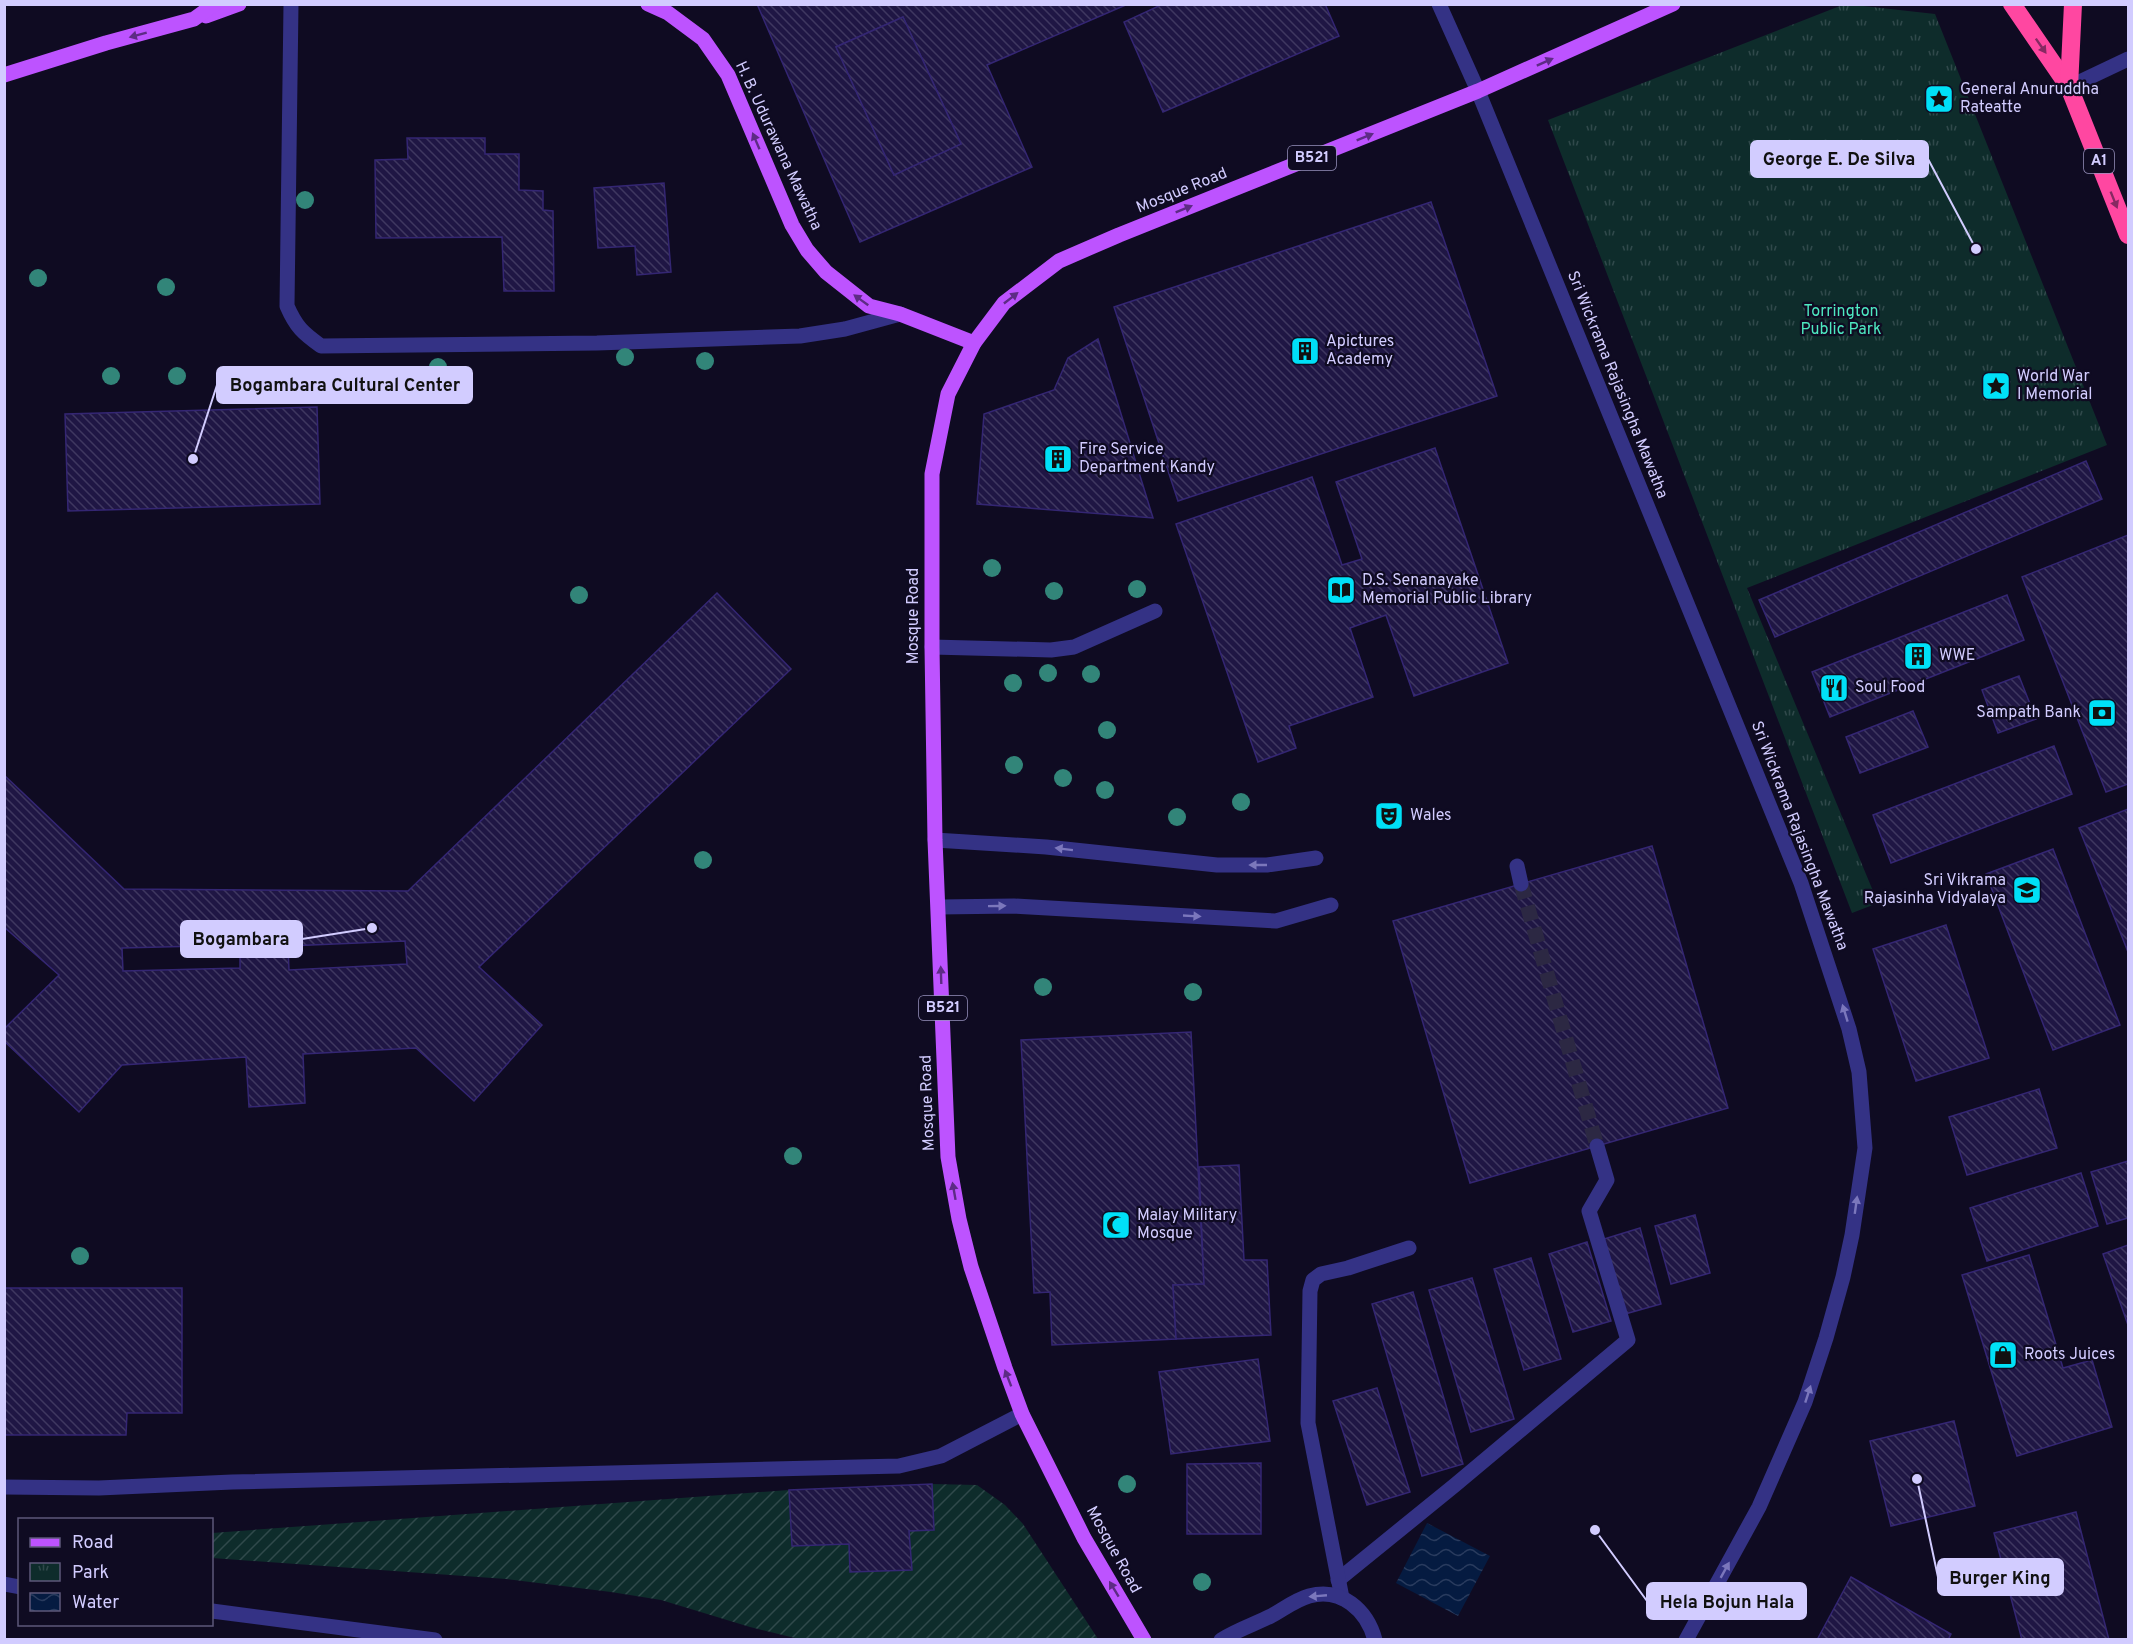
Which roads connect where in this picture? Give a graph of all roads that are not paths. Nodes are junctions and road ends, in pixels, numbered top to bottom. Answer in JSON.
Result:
{"nodes":[{"id":1,"x":215,"y":4,"type":"edge"},
{"id":2,"x":239,"y":4,"type":"edge"},
{"id":3,"x":291,"y":4,"type":"edge"},
{"id":4,"x":648,"y":4,"type":"edge"},
{"id":5,"x":1439,"y":4,"type":"edge"},
{"id":6,"x":1673,"y":4,"type":"edge"},
{"id":7,"x":2012,"y":4,"type":"edge"},
{"id":8,"x":2073,"y":4,"type":"edge"},
{"id":9,"x":194,"y":19,"type":"junction"},
{"id":10,"x":2128,"y":58,"type":"edge"},
{"id":11,"x":4,"y":75,"type":"edge"},
{"id":12,"x":2069,"y":87,"type":"junction"},
{"id":13,"x":1478,"y":91,"type":"junction"},
{"id":14,"x":2128,"y":235,"type":"edge"},
{"id":15,"x":900,"y":314,"type":"junction"},
{"id":16,"x":974,"y":343,"type":"junction"},
{"id":17,"x":1155,"y":611,"type":"dead end"},
{"id":18,"x":932,"y":647,"type":"junction"},
{"id":19,"x":935,"y":840,"type":"junction"},
{"id":20,"x":1316,"y":858,"type":"dead end"},
{"id":21,"x":1516,"y":866,"type":"dead end"},
{"id":22,"x":1521,"y":884,"type":"tunnel mouth"},
{"id":23,"x":1331,"y":905,"type":"dead end"},
{"id":24,"x":939,"y":907,"type":"junction"},
{"id":25,"x":1597,"y":1146,"type":"tunnel mouth"},
{"id":26,"x":1409,"y":1248,"type":"dead end"},
{"id":27,"x":1022,"y":1414,"type":"junction"},
{"id":28,"x":4,"y":1487,"type":"edge"},
{"id":29,"x":1338,"y":1580,"type":"junction"},
{"id":30,"x":1342,"y":1598,"type":"junction"},
{"id":31,"x":213,"y":1611,"type":"edge"},
{"id":32,"x":435,"y":1640,"type":"edge"},
{"id":33,"x":1144,"y":1640,"type":"edge"},
{"id":34,"x":1221,"y":1640,"type":"edge"},
{"id":35,"x":1375,"y":1640,"type":"edge"},
{"id":36,"x":1686,"y":1640,"type":"edge"}],
"edges":[{"from":1,"to":9,"type":"main road"},
{"from":2,"to":9,"type":"main road"},
{"from":3,"to":15,"type":"street"},
{"from":15,"to":4,"type":"main road","name":"H. B. Udurawana Mawatha","one_way":true},
{"from":5,"to":13,"type":"street","name":"Sri Wickrama Rajasingha Mawatha"},
{"from":13,"to":6,"type":"main road","name":"Mosque Road","number":"B521","one_way":true},
{"from":7,"to":12,"type":"highway","number":"A1","one_way":true},
{"from":8,"to":12,"type":"highway","number":"A1"},
{"from":9,"to":11,"type":"main road","one_way":true},
{"from":10,"to":12,"type":"street"},
{"from":12,"to":14,"type":"highway","number":"A1","one_way":true},
{"from":16,"to":13,"type":"main road","name":"Mosque Road","number":"B521","one_way":true},
{"from":36,"to":13,"type":"street","name":"Sri Wickrama Rajasingha Mawatha","one_way":true},
{"from":15,"to":16,"type":"main road","name":"H. B. Udurawana Mawatha"},
{"from":16,"to":18,"type":"main road","name":"Mosque Road","number":"B521"},
{"from":17,"to":18,"type":"street"},
{"from":18,"to":19,"type":"main road","name":"Mosque Road","number":"B521"},
{"from":20,"to":19,"type":"street","one_way":true},
{"from":19,"to":24,"type":"main road","name":"Mosque Road","number":"B521"},
{"from":21,"to":22,"type":"street"},
{"from":24,"to":23,"type":"street","one_way":true},
{"from":27,"to":24,"type":"main road","name":"Mosque Road","number":"B521","one_way":true},
{"from":25,"to":29,"type":"street"},
{"from":26,"to":29,"type":"street"},
{"from":27,"to":28,"type":"street"},
{"from":33,"to":27,"type":"main road","name":"Mosque Road","number":"B521","one_way":true},
{"from":29,"to":30,"type":"street"},
{"from":30,"to":34,"type":"street","one_way":true},
{"from":30,"to":35,"type":"street"},
{"from":31,"to":32,"type":"street"}]}
